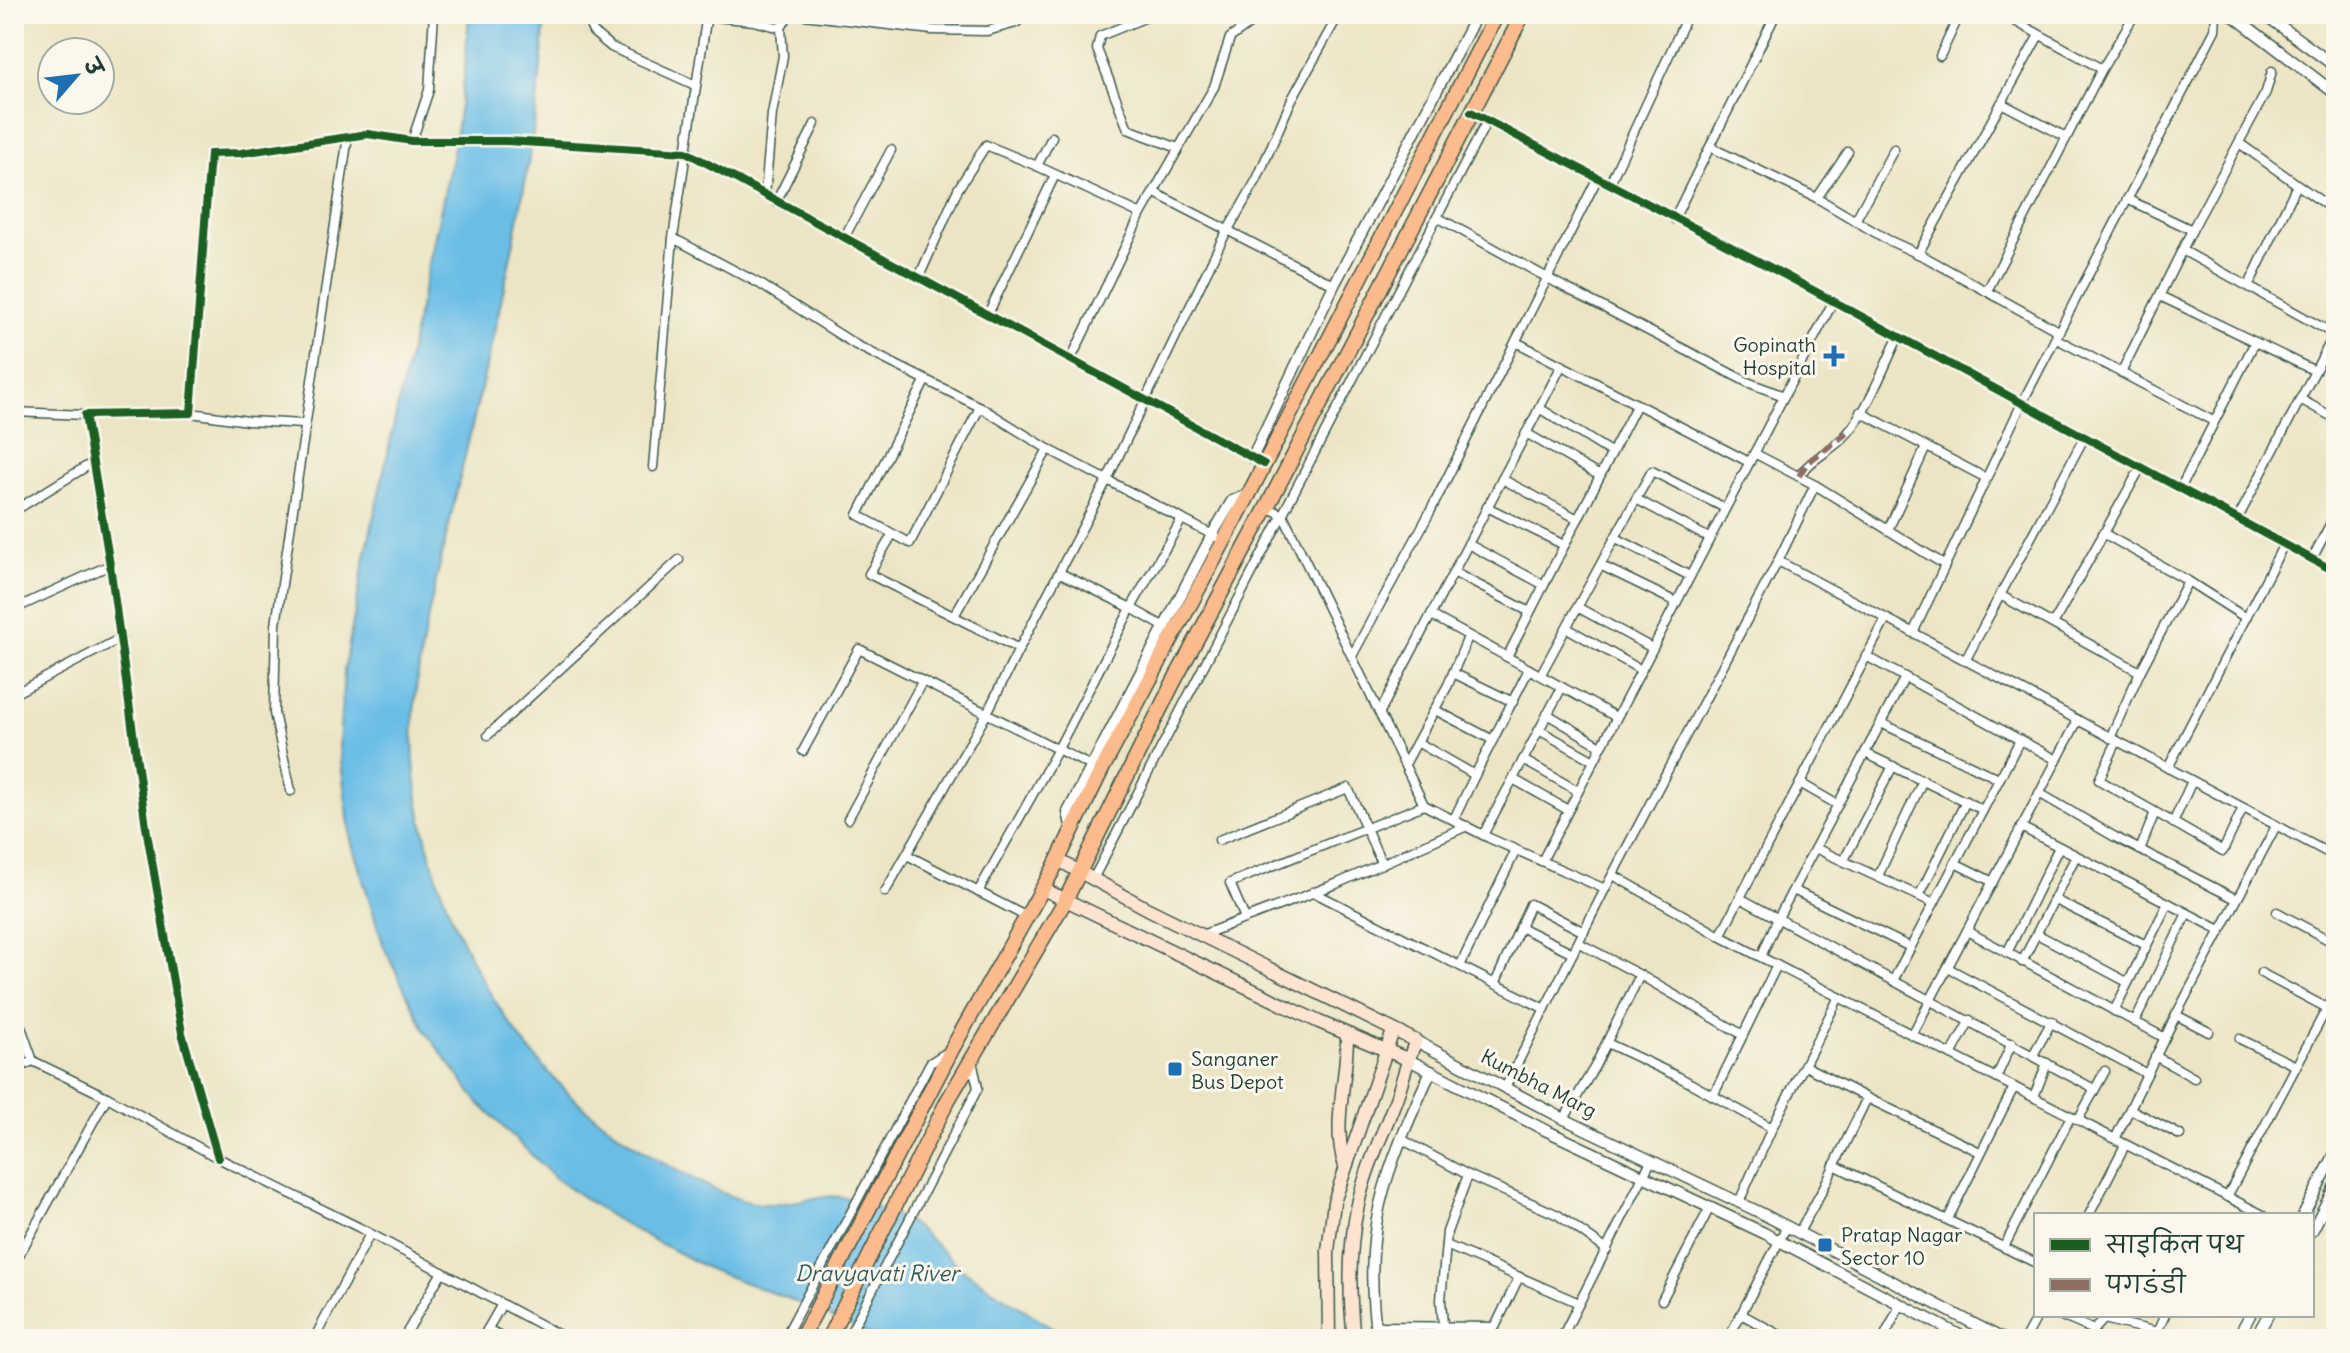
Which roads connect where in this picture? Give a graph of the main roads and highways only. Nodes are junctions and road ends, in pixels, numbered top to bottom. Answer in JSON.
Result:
{"nodes":[{"id":1,"x":1497,"y":14,"type":"edge"},
{"id":2,"x":1523,"y":14,"type":"edge"},
{"id":3,"x":1058,"y":860,"type":"junction"},
{"id":4,"x":1079,"y":872,"type":"junction"},
{"id":5,"x":1043,"y":889,"type":"junction"},
{"id":6,"x":1065,"y":901,"type":"junction"},
{"id":7,"x":1393,"y":1031,"type":"junction"},
{"id":8,"x":1347,"y":1034,"type":"junction"},
{"id":9,"x":1385,"y":1050,"type":"junction"},
{"id":10,"x":1407,"y":1059,"type":"junction"},
{"id":11,"x":1345,"y":1166,"type":"junction"},
{"id":12,"x":801,"y":1339,"type":"edge"},
{"id":13,"x":828,"y":1339,"type":"edge"},
{"id":14,"x":1329,"y":1339,"type":"edge"},
{"id":15,"x":1354,"y":1339,"type":"edge"}],
"edges":[{"from":1,"to":3,"type":"highway"},
{"from":2,"to":4,"type":"highway"},
{"from":3,"to":4,"type":"main road","name":"Kumbha Marg"},
{"from":3,"to":5,"type":"highway"},
{"from":4,"to":6,"type":"highway"},
{"from":4,"to":7,"type":"main road","name":"Kumbha Marg"},
{"from":5,"to":6,"type":"main road","name":"Kumbha Marg"},
{"from":5,"to":12,"type":"highway"},
{"from":6,"to":8,"type":"main road","name":"Kumbha Marg"},
{"from":6,"to":13,"type":"highway"},
{"from":7,"to":9,"type":"main road"},
{"from":7,"to":10,"type":"main road","name":"Kumbha Marg"},
{"from":8,"to":9,"type":"main road","name":"Kumbha Marg"},
{"from":8,"to":11,"type":"main road"},
{"from":9,"to":10,"type":"main road","name":"Kumbha Marg"},
{"from":9,"to":11,"type":"main road"},
{"from":10,"to":15,"type":"main road"},
{"from":11,"to":14,"type":"main road"}]}
